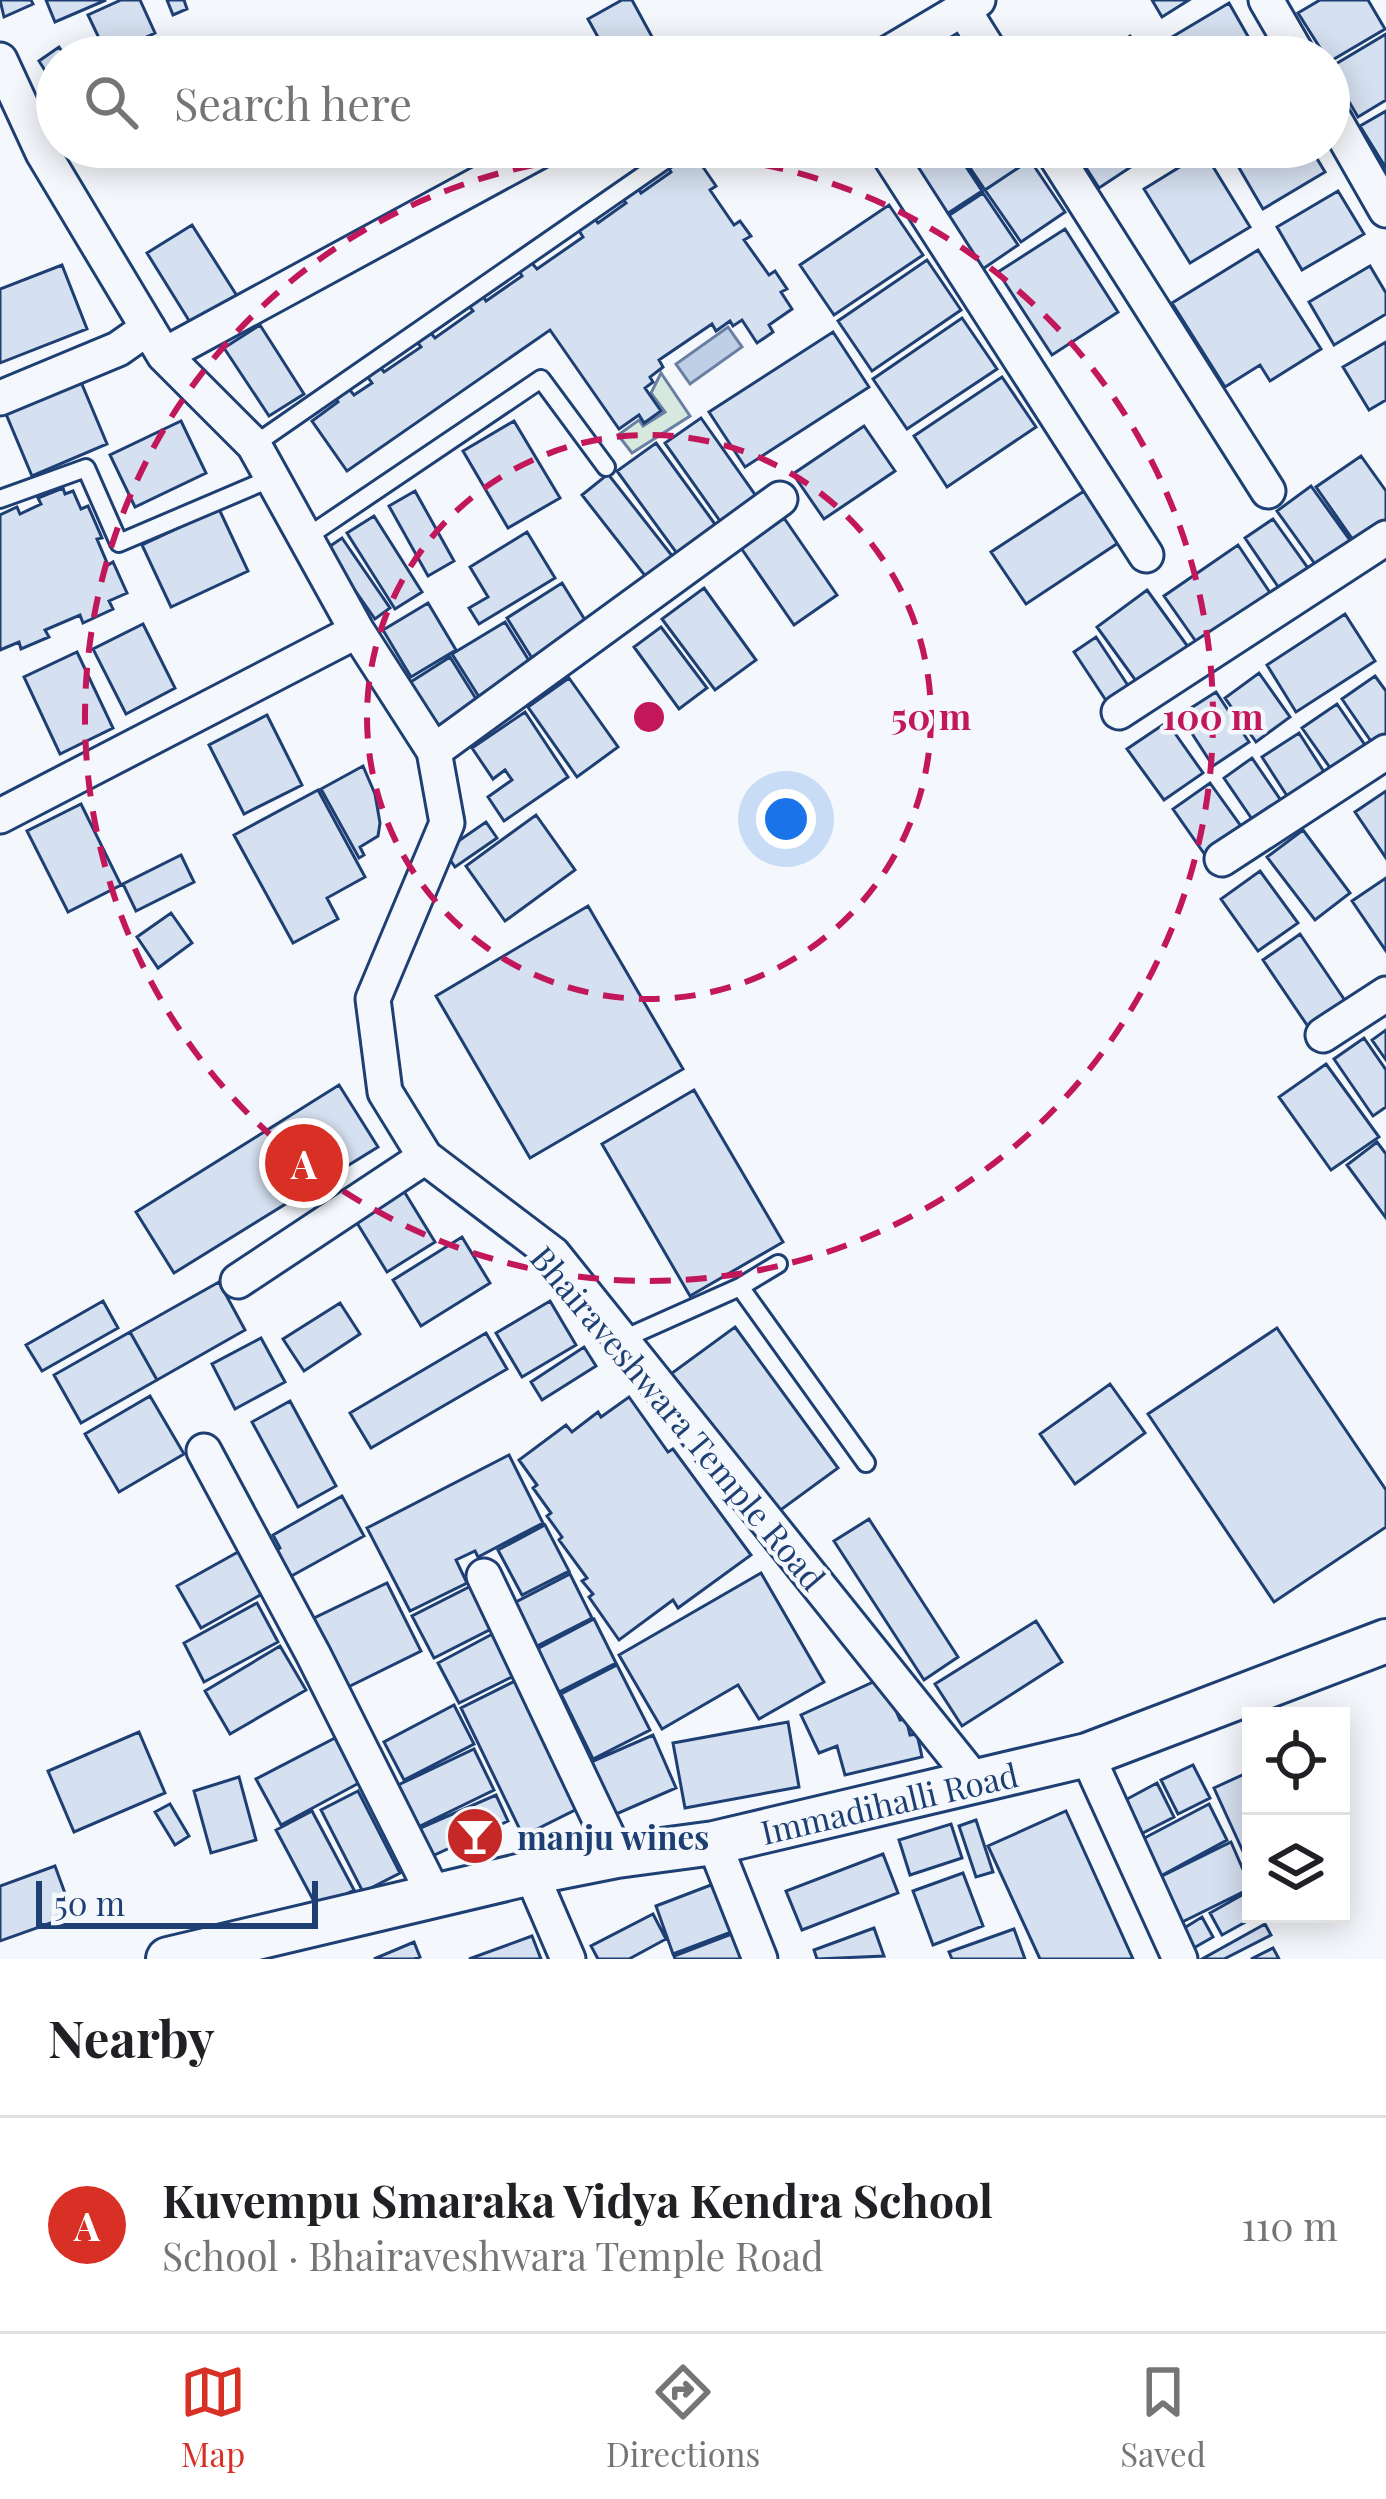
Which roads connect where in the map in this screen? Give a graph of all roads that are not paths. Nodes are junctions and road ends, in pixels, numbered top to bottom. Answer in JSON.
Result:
{"nodes":[{"id":1,"x":1266,"y":0,"type":"edge"},
{"id":2,"x":971,"y":5,"type":"edge"},
{"id":3,"x":918,"y":36,"type":"edge"},
{"id":4,"x":984,"y":36,"type":"edge"},
{"id":5,"x":1287,"y":36,"type":"edge"},
{"id":6,"x":0,"y":60,"type":"edge"},
{"id":7,"x":36,"y":138,"type":"edge"},
{"id":8,"x":1350,"y":147,"type":"edge"},
{"id":9,"x":52,"y":168,"type":"edge"},
{"id":10,"x":505,"y":168,"type":"edge"},
{"id":11,"x":654,"y":168,"type":"edge"},
{"id":12,"x":897,"y":168,"type":"edge"},
{"id":13,"x":1063,"y":168,"type":"edge"},
{"id":14,"x":1386,"y":210,"type":"edge"},
{"id":15,"x":156,"y":341,"type":"junction"},
{"id":16,"x":0,"y":398,"type":"edge"},
{"id":17,"x":254,"y":446,"type":"junction"},
{"id":18,"x":606,"y":467,"type":"dead end"},
{"id":19,"x":272,"y":478,"type":"junction"},
{"id":20,"x":1268,"y":491,"type":"dead end"},
{"id":21,"x":0,"y":499,"type":"edge"},
{"id":22,"x":780,"y":500,"type":"dead end"},
{"id":23,"x":307,"y":537,"type":"junction"},
{"id":24,"x":1386,"y":538,"type":"edge"},
{"id":25,"x":1146,"y":555,"type":"dead end"},
{"id":26,"x":357,"y":631,"type":"junction"},
{"id":27,"x":1119,"y":712,"type":"dead end"},
{"id":28,"x":434,"y":752,"type":"junction"},
{"id":29,"x":1386,"y":752,"type":"edge"},
{"id":30,"x":0,"y":816,"type":"edge"},
{"id":31,"x":1222,"y":860,"type":"dead end"},
{"id":32,"x":1386,"y":994,"type":"edge"},
{"id":33,"x":1324,"y":1035,"type":"dead end"},
{"id":34,"x":425,"y":1157,"type":"junction"},
{"id":35,"x":778,"y":1264,"type":"dead end"},
{"id":36,"x":238,"y":1281,"type":"dead end"},
{"id":37,"x":740,"y":1287,"type":"junction"},
{"id":38,"x":621,"y":1340,"type":"junction"},
{"id":39,"x":204,"y":1451,"type":"dead end"},
{"id":40,"x":866,"y":1462,"type":"dead end"},
{"id":41,"x":484,"y":1576,"type":"dead end"},
{"id":42,"x":1386,"y":1641,"type":"edge"},
{"id":43,"x":1087,"y":1756,"type":"junction"},
{"id":44,"x":975,"y":1781,"type":"junction"},
{"id":45,"x":714,"y":1843,"type":"junction"},
{"id":46,"x":617,"y":1856,"type":"junction"},
{"id":47,"x":531,"y":1874,"type":"junction"},
{"id":48,"x":436,"y":1899,"type":"junction"},
{"id":49,"x":168,"y":1959,"type":"edge"},
{"id":50,"x":568,"y":1959,"type":"edge"},
{"id":51,"x":760,"y":1959,"type":"edge"},
{"id":52,"x":1180,"y":1959,"type":"edge"}],
"edges":[{"from":1,"to":5,"type":"street"},
{"from":2,"to":3,"type":"street"},
{"from":2,"to":4,"type":"street"},
{"from":6,"to":7,"type":"street","name":"Bhairaveshwara Temple Road"},
{"from":8,"to":14,"type":"street"},
{"from":9,"to":15,"type":"street","name":"Bhairaveshwara Temple Road"},
{"from":10,"to":15,"type":"street"},
{"from":11,"to":17,"type":"lane"},
{"from":12,"to":25,"type":"street"},
{"from":13,"to":20,"type":"street"},
{"from":15,"to":16,"type":"street"},
{"from":15,"to":17,"type":"street","name":"Bhairaveshwara Temple Road"},
{"from":17,"to":19,"type":"street","name":"Bhairaveshwara Temple Road"},
{"from":18,"to":23,"type":"lane"},
{"from":19,"to":21,"type":"lane"},
{"from":19,"to":23,"type":"street","name":"Bhairaveshwara Temple Road"},
{"from":22,"to":28,"type":"street"},
{"from":23,"to":26,"type":"street","name":"Bhairaveshwara Temple Road"},
{"from":24,"to":27,"type":"street"},
{"from":26,"to":28,"type":"street","name":"Bhairaveshwara Temple Road"},
{"from":26,"to":30,"type":"street"},
{"from":28,"to":34,"type":"street","name":"Bhairaveshwara Temple Road"},
{"from":29,"to":31,"type":"street"},
{"from":32,"to":33,"type":"street"},
{"from":34,"to":36,"type":"street"},
{"from":34,"to":38,"type":"street","name":"Bhairaveshwara Temple Road"},
{"from":35,"to":37,"type":"lane"},
{"from":37,"to":38,"type":"lane"},
{"from":37,"to":40,"type":"lane"},
{"from":38,"to":44,"type":"street","name":"Bhairaveshwara Temple Road"},
{"from":39,"to":48,"type":"street"},
{"from":41,"to":46,"type":"street"},
{"from":42,"to":43,"type":"street","name":"Immadihalli Road"},
{"from":43,"to":44,"type":"street","name":"Immadihalli Road"},
{"from":43,"to":52,"type":"street"},
{"from":44,"to":45,"type":"street","name":"Immadihalli Road"},
{"from":45,"to":46,"type":"street","name":"Immadihalli Road"},
{"from":45,"to":51,"type":"street"},
{"from":46,"to":47,"type":"street","name":"Immadihalli Road"},
{"from":47,"to":48,"type":"street","name":"Immadihalli Road"},
{"from":47,"to":50,"type":"street"},
{"from":48,"to":49,"type":"street","name":"Immadihalli Road"}]}
